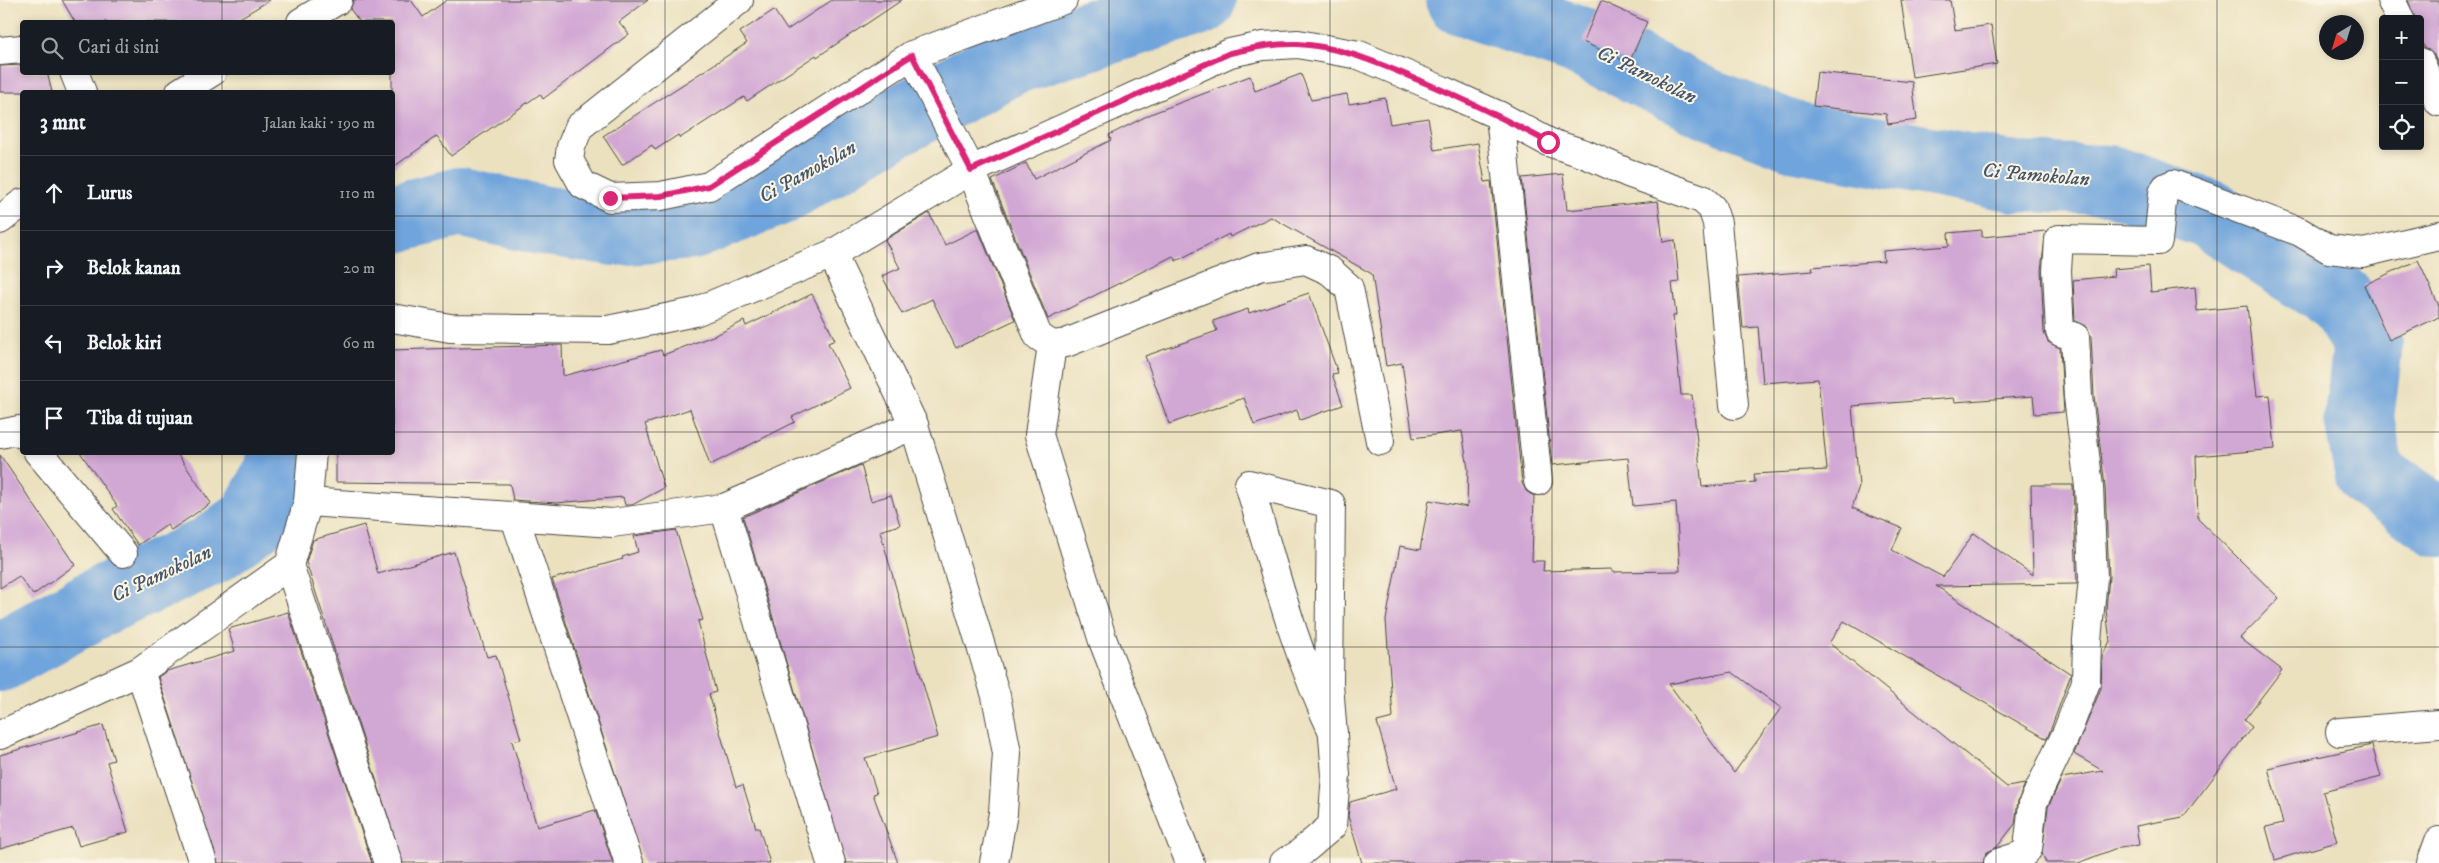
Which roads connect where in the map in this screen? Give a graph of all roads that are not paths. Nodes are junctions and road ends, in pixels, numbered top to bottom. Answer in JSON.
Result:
{"nodes":[{"id":1,"x":338,"y":0,"type":"edge"},
{"id":2,"x":1063,"y":0,"type":"edge"},
{"id":3,"x":2391,"y":0,"type":"edge"},
{"id":4,"x":723,"y":5,"type":"edge"},
{"id":5,"x":2398,"y":15,"type":"edge"},
{"id":6,"x":303,"y":20,"type":"edge"},
{"id":7,"x":20,"y":49,"type":"edge"},
{"id":8,"x":0,"y":51,"type":"edge"},
{"id":9,"x":917,"y":67,"type":"junction"},
{"id":10,"x":2424,"y":70,"type":"edge"},
{"id":11,"x":75,"y":75,"type":"edge"},
{"id":12,"x":207,"y":75,"type":"edge"},
{"id":13,"x":81,"y":90,"type":"edge"},
{"id":14,"x":183,"y":90,"type":"edge"},
{"id":15,"x":2439,"y":102,"type":"edge"},
{"id":16,"x":1500,"y":116,"type":"junction"},
{"id":17,"x":971,"y":170,"type":"junction"},
{"id":18,"x":20,"y":205,"type":"edge"},
{"id":19,"x":0,"y":220,"type":"edge"},
{"id":20,"x":2439,"y":235,"type":"edge"},
{"id":21,"x":832,"y":254,"type":"junction"},
{"id":22,"x":395,"y":319,"type":"edge"},
{"id":23,"x":1052,"y":345,"type":"junction"},
{"id":24,"x":1734,"y":405,"type":"dead end"},
{"id":25,"x":914,"y":424,"type":"junction"},
{"id":26,"x":1380,"y":441,"type":"dead end"},
{"id":27,"x":40,"y":455,"type":"edge"},
{"id":28,"x":312,"y":455,"type":"edge"},
{"id":29,"x":1538,"y":481,"type":"dead end"},
{"id":30,"x":308,"y":502,"type":"junction"},
{"id":31,"x":724,"y":508,"type":"junction"},
{"id":32,"x":515,"y":518,"type":"junction"},
{"id":33,"x":123,"y":554,"type":"dead end"},
{"id":34,"x":289,"y":564,"type":"junction"},
{"id":35,"x":140,"y":671,"type":"junction"},
{"id":36,"x":2439,"y":724,"type":"edge"},
{"id":37,"x":1333,"y":732,"type":"junction"},
{"id":38,"x":2340,"y":732,"type":"dead end"},
{"id":39,"x":0,"y":735,"type":"edge"},
{"id":40,"x":2439,"y":841,"type":"edge"},
{"id":41,"x":203,"y":863,"type":"edge"},
{"id":42,"x":388,"y":863,"type":"edge"},
{"id":43,"x":629,"y":863,"type":"edge"},
{"id":44,"x":831,"y":863,"type":"edge"},
{"id":45,"x":994,"y":863,"type":"edge"},
{"id":46,"x":1190,"y":863,"type":"edge"},
{"id":47,"x":1284,"y":863,"type":"edge"},
{"id":48,"x":1998,"y":863,"type":"edge"},
{"id":49,"x":2431,"y":863,"type":"edge"}],
"edges":[{"from":1,"to":6,"type":"street"},
{"from":2,"to":9,"type":"street"},
{"from":3,"to":5,"type":"street"},
{"from":4,"to":9,"type":"street"},
{"from":7,"to":8,"type":"street"},
{"from":9,"to":17,"type":"street"},
{"from":10,"to":15,"type":"street"},
{"from":11,"to":13,"type":"street"},
{"from":12,"to":14,"type":"street"},
{"from":16,"to":17,"type":"street"},
{"from":16,"to":24,"type":"street"},
{"from":16,"to":29,"type":"street"},
{"from":17,"to":21,"type":"street"},
{"from":17,"to":23,"type":"street"},
{"from":18,"to":19,"type":"street"},
{"from":20,"to":48,"type":"street"},
{"from":21,"to":22,"type":"street"},
{"from":21,"to":25,"type":"street"},
{"from":23,"to":26,"type":"street"},
{"from":23,"to":46,"type":"street"},
{"from":25,"to":31,"type":"street"},
{"from":25,"to":45,"type":"street"},
{"from":27,"to":33,"type":"street"},
{"from":28,"to":30,"type":"street"},
{"from":30,"to":32,"type":"street"},
{"from":30,"to":34,"type":"street"},
{"from":31,"to":32,"type":"street"},
{"from":31,"to":44,"type":"street"},
{"from":32,"to":43,"type":"street"},
{"from":34,"to":35,"type":"street"},
{"from":34,"to":42,"type":"street"},
{"from":35,"to":39,"type":"street"},
{"from":35,"to":41,"type":"street"},
{"from":36,"to":38,"type":"street"},
{"from":37,"to":37,"type":"street"},
{"from":37,"to":47,"type":"street"},
{"from":40,"to":49,"type":"street"}]}
